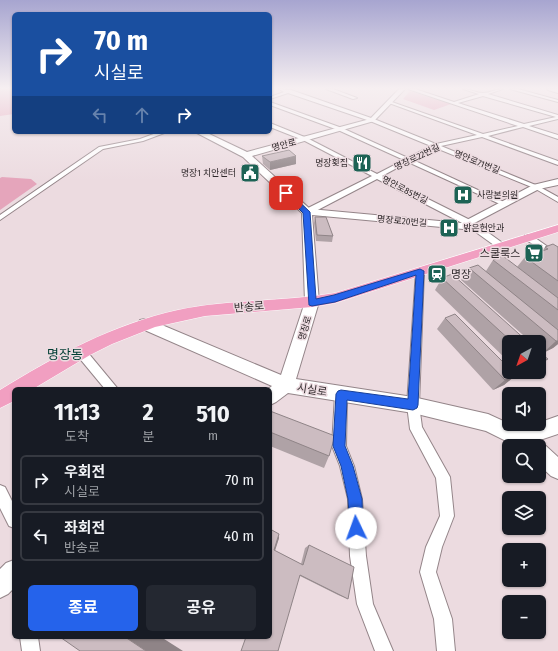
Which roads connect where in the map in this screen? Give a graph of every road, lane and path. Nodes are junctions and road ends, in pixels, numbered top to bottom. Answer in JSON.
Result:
{"nodes":[{"id":1,"x":314,"y":119,"type":"edge"},
{"id":2,"x":439,"y":119,"type":"edge"},
{"id":3,"x":505,"y":119,"type":"edge"},
{"id":4,"x":548,"y":119,"type":"edge"},
{"id":5,"x":372,"y":120,"type":"joint"},
{"id":6,"x":523,"y":125,"type":"junction"},
{"id":7,"x":272,"y":126,"type":"edge"},
{"id":8,"x":340,"y":129,"type":"junction"},
{"id":9,"x":158,"y":134,"type":"edge"},
{"id":10,"x":203,"y":134,"type":"edge"},
{"id":11,"x":483,"y":135,"type":"junction"},
{"id":12,"x":558,"y":136,"type":"edge"},
{"id":13,"x":305,"y":139,"type":"junction"},
{"id":14,"x":436,"y":146,"type":"junction"},
{"id":15,"x":246,"y":155,"type":"junction"},
{"id":16,"x":408,"y":160,"type":"junction"},
{"id":17,"x":558,"y":162,"type":"edge"},
{"id":18,"x":377,"y":176,"type":"junction"},
{"id":19,"x":558,"y":182,"type":"edge"},
{"id":20,"x":536,"y":187,"type":"junction"},
{"id":21,"x":558,"y":200,"type":"edge"},
{"id":22,"x":504,"y":204,"type":"junction"},
{"id":23,"x":307,"y":212,"type":"junction"},
{"id":24,"x":0,"y":218,"type":"edge"},
{"id":25,"x":469,"y":223,"type":"junction"},
{"id":26,"x":558,"y":228,"type":"edge"},
{"id":27,"x":528,"y":237,"type":"junction"},
{"id":28,"x":502,"y":246,"type":"junction"},
{"id":29,"x":558,"y":258,"type":"edge"},
{"id":30,"x":420,"y":271,"type":"junction"},
{"id":31,"x":312,"y":302,"type":"junction"},
{"id":32,"x":145,"y":324,"type":"junction"},
{"id":33,"x":80,"y":351,"type":"junction"},
{"id":34,"x":286,"y":385,"type":"junction"},
{"id":35,"x":24,"y":387,"type":"edge"},
{"id":36,"x":110,"y":387,"type":"edge"},
{"id":37,"x":12,"y":393,"type":"edge"},
{"id":38,"x":341,"y":394,"type":"junction"},
{"id":39,"x":272,"y":396,"type":"edge"},
{"id":40,"x":0,"y":400,"type":"edge"},
{"id":41,"x":413,"y":405,"type":"junction"},
{"id":42,"x":558,"y":425,"type":"edge"},
{"id":43,"x":520,"y":439,"type":"edge"},
{"id":44,"x":532,"y":439,"type":"edge"},
{"id":45,"x":546,"y":459,"type":"edge"},
{"id":46,"x":558,"y":469,"type":"edge"},
{"id":47,"x":0,"y":492,"type":"edge"},
{"id":48,"x":12,"y":517,"type":"edge"},
{"id":49,"x":12,"y":573,"type":"edge"},
{"id":50,"x":0,"y":586,"type":"edge"},
{"id":51,"x":29,"y":639,"type":"edge"},
{"id":52,"x":32,"y":651,"type":"edge"},
{"id":53,"x":384,"y":651,"type":"edge"},
{"id":54,"x":446,"y":651,"type":"edge"}],
"edges":[{"from":1,"to":8,"type":"street"},
{"from":2,"to":11,"type":"street"},
{"from":3,"to":6,"type":"street"},
{"from":4,"to":6,"type":"street","name":"명장로22번길"},
{"from":5,"to":8,"type":"main road","name":"명안로"},
{"from":5,"to":14,"type":"street","name":"명안로71번길"},
{"from":6,"to":11,"type":"street","name":"명장로22번길"},
{"from":6,"to":12,"type":"street"},
{"from":7,"to":13,"type":"street","name":"명안로85번길"},
{"from":8,"to":13,"type":"main road","name":"명안로"},
{"from":8,"to":16,"type":"street"},
{"from":9,"to":24,"type":"street"},
{"from":10,"to":15,"type":"main road"},
{"from":11,"to":14,"type":"street","name":"명장로22번길"},
{"from":11,"to":17,"type":"street"},
{"from":13,"to":15,"type":"main road","name":"명안로"},
{"from":13,"to":18,"type":"street","name":"명안로85번길"},
{"from":14,"to":16,"type":"street","name":"명장로22번길"},
{"from":14,"to":20,"type":"street","name":"명안로71번길"},
{"from":15,"to":23,"type":"main road"},
{"from":16,"to":18,"type":"street","name":"명장로22번길"},
{"from":16,"to":22,"type":"street"},
{"from":18,"to":23,"type":"street","name":"명장로22번길"},
{"from":18,"to":25,"type":"street","name":"명안로85번길"},
{"from":19,"to":20,"type":"main road","name":"명장로20번길"},
{"from":20,"to":21,"type":"street","name":"명안로71번길"},
{"from":20,"to":22,"type":"main road","name":"명장로20번길"},
{"from":22,"to":25,"type":"main road","name":"명장로20번길"},
{"from":23,"to":25,"type":"main road","name":"명장로20번길"},
{"from":23,"to":31,"type":"main road","name":"명장로"},
{"from":25,"to":28,"type":"street","name":"명안로85번길"},
{"from":26,"to":27,"type":"main road","name":"반송로"},
{"from":27,"to":28,"type":"main road","name":"반송로"},
{"from":27,"to":29,"type":"street"},
{"from":28,"to":30,"type":"main road","name":"반송로"},
{"from":30,"to":31,"type":"main road","name":"반송로"},
{"from":30,"to":41,"type":"street"},
{"from":31,"to":32,"type":"main road","name":"반송로"},
{"from":31,"to":34,"type":"main road","name":"명장로"},
{"from":32,"to":33,"type":"main road","name":"반송로"},
{"from":32,"to":34,"type":"main road","name":"시실로"},
{"from":33,"to":35,"type":"main road","name":"반송로"},
{"from":33,"to":36,"type":"street"},
{"from":34,"to":38,"type":"main road","name":"시실로"},
{"from":34,"to":39,"type":"main road"},
{"from":37,"to":40,"type":"main road","name":"반송로"},
{"from":38,"to":41,"type":"main road","name":"시실로"},
{"from":38,"to":53,"type":"street"},
{"from":41,"to":43,"type":"main road","name":"시실로"},
{"from":41,"to":54,"type":"street"},
{"from":42,"to":44,"type":"main road"},
{"from":45,"to":46,"type":"main road"},
{"from":47,"to":48,"type":"street"},
{"from":49,"to":50,"type":"main road"},
{"from":51,"to":52,"type":"street"}]}
